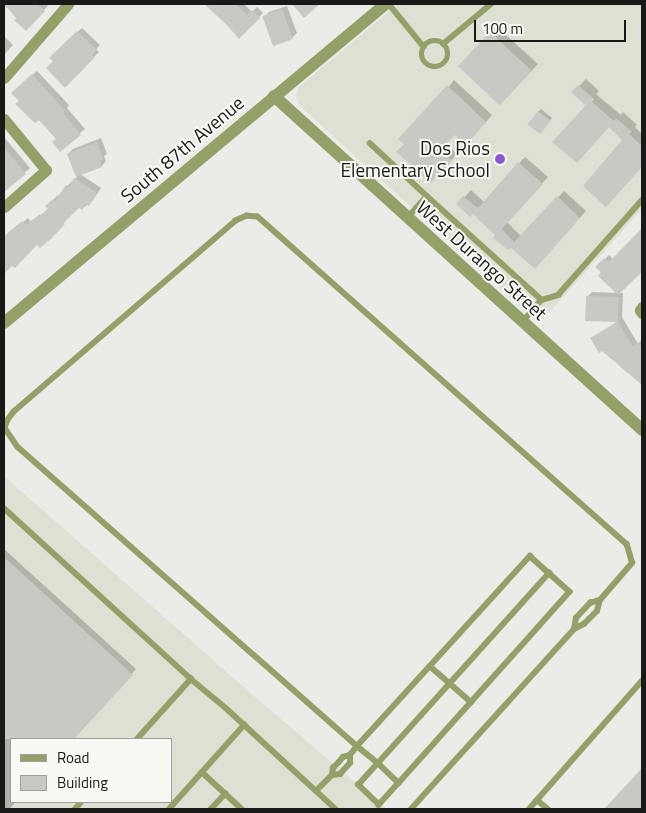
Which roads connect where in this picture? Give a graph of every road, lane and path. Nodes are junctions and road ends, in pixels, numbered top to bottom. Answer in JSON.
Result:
{"nodes":[{"id":1,"x":68,"y":4,"type":"edge"},
{"id":2,"x":385,"y":4,"type":"edge"},
{"id":3,"x":389,"y":4,"type":"edge"},
{"id":4,"x":491,"y":4,"type":"edge"},
{"id":5,"x":443,"y":44,"type":"junction"},
{"id":6,"x":424,"y":47,"type":"junction"},
{"id":7,"x":4,"y":78,"type":"edge"},
{"id":8,"x":274,"y":96,"type":"junction"},
{"id":9,"x":4,"y":119,"type":"edge"},
{"id":10,"x":370,"y":143,"type":"dead end"},
{"id":11,"x":427,"y":196,"type":"junction"},
{"id":12,"x":642,"y":200,"type":"edge"},
{"id":13,"x":4,"y":207,"type":"edge"},
{"id":14,"x":408,"y":218,"type":"junction"},
{"id":15,"x":542,"y":300,"type":"junction"},
{"id":16,"x":523,"y":322,"type":"junction"},
{"id":17,"x":4,"y":323,"type":"edge"},
{"id":18,"x":642,"y":430,"type":"edge"},
{"id":19,"x":4,"y":508,"type":"edge"},
{"id":20,"x":549,"y":573,"type":"junction"},
{"id":21,"x":600,"y":600,"type":"junction"},
{"id":22,"x":574,"y":629,"type":"junction"},
{"id":23,"x":430,"y":666,"type":"junction"},
{"id":24,"x":191,"y":680,"type":"junction"},
{"id":25,"x":642,"y":681,"type":"edge"},
{"id":26,"x":450,"y":683,"type":"junction"},
{"id":27,"x":471,"y":702,"type":"junction"},
{"id":28,"x":244,"y":725,"type":"junction"},
{"id":29,"x":138,"y":738,"type":"edge"},
{"id":30,"x":357,"y":746,"type":"junction"},
{"id":31,"x":378,"y":763,"type":"junction"},
{"id":32,"x":202,"y":772,"type":"junction"},
{"id":33,"x":399,"y":782,"type":"junction"},
{"id":34,"x":316,"y":791,"type":"junction"},
{"id":35,"x":225,"y":794,"type":"junction"},
{"id":36,"x":537,"y":800,"type":"junction"},
{"id":37,"x":169,"y":809,"type":"edge"},
{"id":38,"x":211,"y":809,"type":"edge"},
{"id":39,"x":242,"y":809,"type":"edge"},
{"id":40,"x":336,"y":809,"type":"edge"},
{"id":41,"x":411,"y":809,"type":"edge"},
{"id":42,"x":529,"y":809,"type":"edge"},
{"id":43,"x":548,"y":809,"type":"edge"}],
"edges":[{"from":1,"to":7,"type":"street"},
{"from":2,"to":8,"type":"street","name":"South 87th Avenue"},
{"from":3,"to":6,"type":"lane"},
{"from":4,"to":5,"type":"lane"},
{"from":5,"to":6,"type":"lane"},
{"from":5,"to":6,"type":"lane"},
{"from":8,"to":14,"type":"street","name":"West Durango Street"},
{"from":8,"to":17,"type":"street","name":"South 87th Avenue"},
{"from":9,"to":13,"type":"street"},
{"from":10,"to":11,"type":"lane"},
{"from":11,"to":14,"type":"lane"},
{"from":11,"to":15,"type":"lane"},
{"from":12,"to":15,"type":"lane"},
{"from":14,"to":16,"type":"street","name":"West Durango Street"},
{"from":15,"to":16,"type":"lane"},
{"from":16,"to":18,"type":"street","name":"West Durango Street"},
{"from":19,"to":24,"type":"lane"},
{"from":20,"to":23,"type":"lane"},
{"from":20,"to":26,"type":"lane"},
{"from":20,"to":27,"type":"lane"},
{"from":21,"to":22,"type":"lane"},
{"from":21,"to":22,"type":"lane"},
{"from":21,"to":30,"type":"lane"},
{"from":22,"to":41,"type":"lane"},
{"from":23,"to":26,"type":"lane"},
{"from":23,"to":30,"type":"lane"},
{"from":24,"to":28,"type":"lane"},
{"from":24,"to":29,"type":"lane"},
{"from":25,"to":36,"type":"lane"},
{"from":26,"to":27,"type":"lane"},
{"from":26,"to":31,"type":"lane"},
{"from":27,"to":33,"type":"lane"},
{"from":28,"to":32,"type":"lane"},
{"from":28,"to":34,"type":"lane"},
{"from":30,"to":31,"type":"lane"},
{"from":30,"to":34,"type":"lane"},
{"from":31,"to":33,"type":"lane"},
{"from":31,"to":33,"type":"lane"},
{"from":32,"to":35,"type":"lane"},
{"from":32,"to":37,"type":"lane"},
{"from":34,"to":40,"type":"lane"},
{"from":35,"to":38,"type":"lane"},
{"from":35,"to":39,"type":"lane"},
{"from":36,"to":42,"type":"lane"},
{"from":36,"to":43,"type":"lane"}]}
